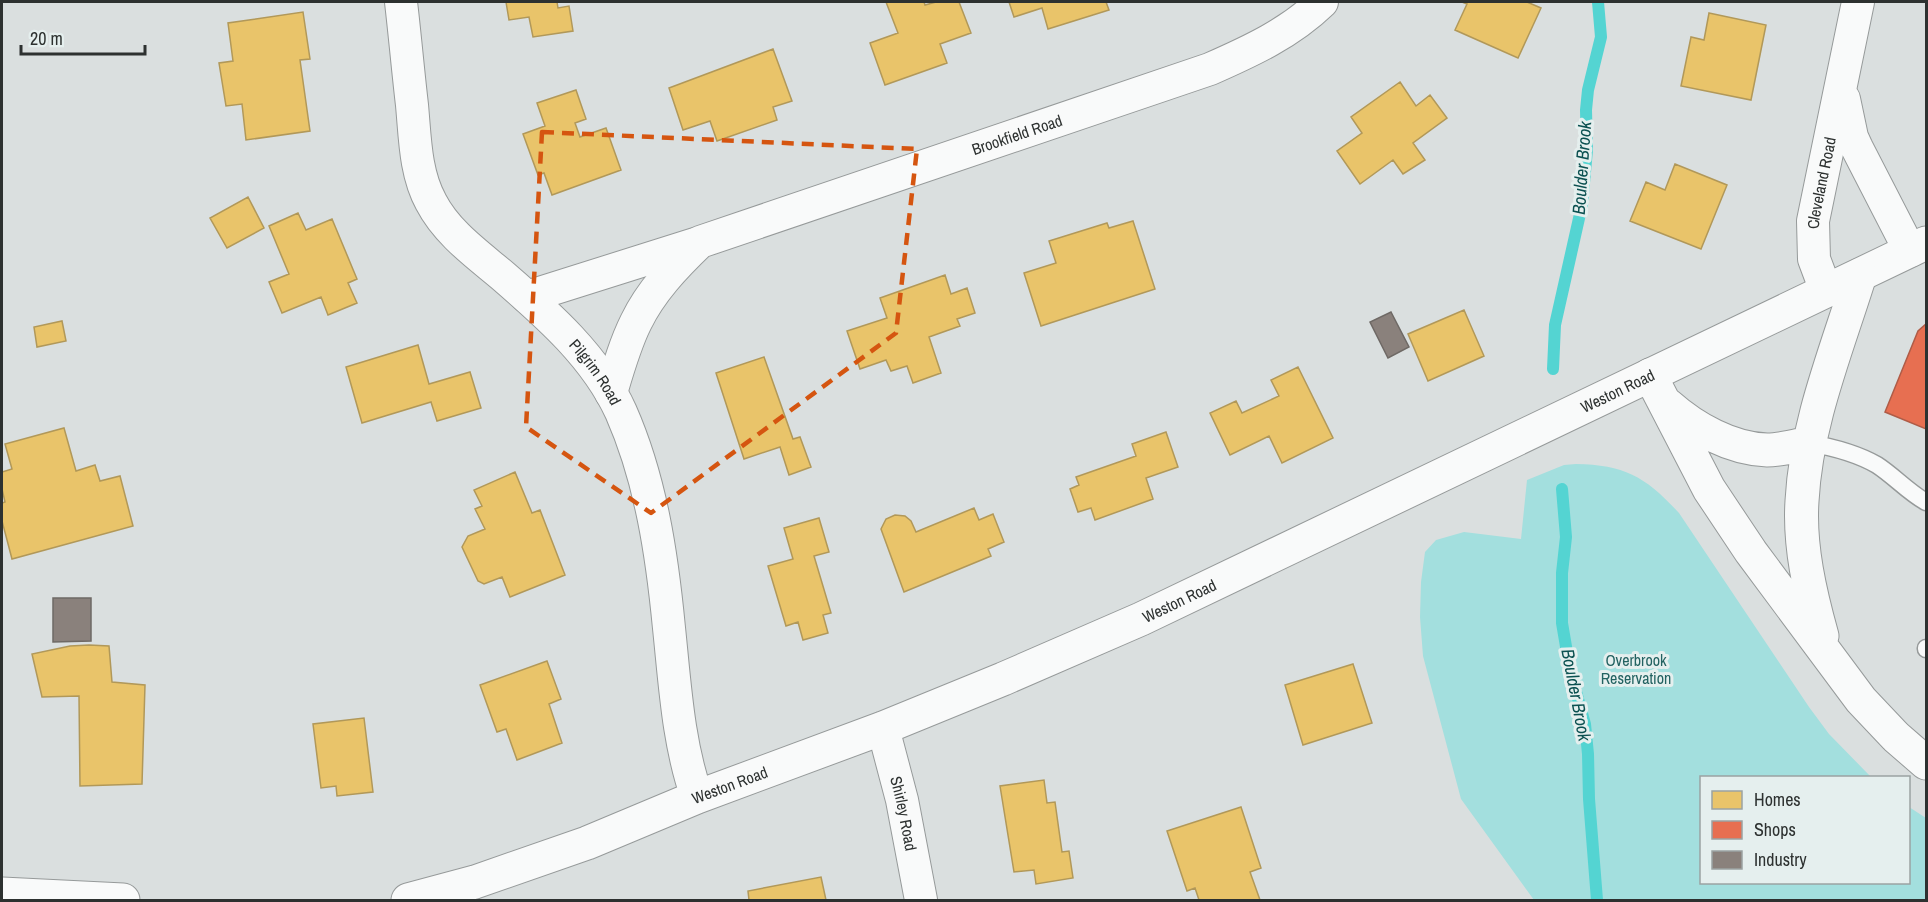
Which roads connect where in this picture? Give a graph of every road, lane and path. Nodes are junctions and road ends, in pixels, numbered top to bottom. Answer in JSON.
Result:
{"nodes":[{"id":1,"x":401,"y":2,"type":"edge"},
{"id":2,"x":1322,"y":2,"type":"edge"},
{"id":3,"x":1858,"y":2,"type":"edge"},
{"id":4,"x":1844,"y":76,"type":"junction"},
{"id":5,"x":700,"y":242,"type":"junction"},
{"id":6,"x":1918,"y":247,"type":"edge"},
{"id":7,"x":1860,"y":274,"type":"junction"},
{"id":8,"x":1826,"y":291,"type":"junction"},
{"id":9,"x":527,"y":297,"type":"junction"},
{"id":10,"x":1657,"y":389,"type":"junction"},
{"id":11,"x":611,"y":393,"type":"junction"},
{"id":12,"x":1809,"y":443,"type":"junction"},
{"id":13,"x":1926,"y":502,"type":"edge"},
{"id":14,"x":1829,"y":655,"type":"junction"},
{"id":15,"x":883,"y":728,"type":"junction"},
{"id":16,"x":1926,"y":763,"type":"edge"},
{"id":17,"x":697,"y":797,"type":"junction"},
{"id":18,"x":2,"y":894,"type":"edge"},
{"id":19,"x":123,"y":900,"type":"edge"},
{"id":20,"x":408,"y":900,"type":"edge"},
{"id":21,"x":921,"y":900,"type":"edge"}],
"edges":[{"from":1,"to":9,"type":"street","name":"Pilgrim Road"},
{"from":2,"to":5,"type":"street","name":"Brookfield Road"},
{"from":3,"to":4,"type":"street","name":"Cleveland Road"},
{"from":4,"to":6,"type":"street","name":"Cleveland Road"},
{"from":4,"to":8,"type":"street","name":"Cleveland Road"},
{"from":5,"to":9,"type":"street","name":"Brookfield Road"},
{"from":5,"to":11,"type":"street","name":"Brookfield Road"},
{"from":6,"to":7,"type":"main road","name":"Weston Road"},
{"from":7,"to":8,"type":"main road","name":"Weston Road"},
{"from":7,"to":12,"type":"main road"},
{"from":8,"to":10,"type":"main road","name":"Weston Road"},
{"from":9,"to":11,"type":"street","name":"Pilgrim Road"},
{"from":10,"to":12,"type":"main road"},
{"from":10,"to":14,"type":"main road"},
{"from":10,"to":15,"type":"main road","name":"Weston Road"},
{"from":11,"to":17,"type":"street","name":"Pilgrim Road"},
{"from":12,"to":13,"type":"lane"},
{"from":12,"to":14,"type":"main road"},
{"from":14,"to":16,"type":"main road"},
{"from":15,"to":17,"type":"main road","name":"Weston Road"},
{"from":15,"to":21,"type":"street","name":"Shirley Road"},
{"from":17,"to":20,"type":"main road","name":"Weston Road"},
{"from":18,"to":19,"type":"main road"}]}
